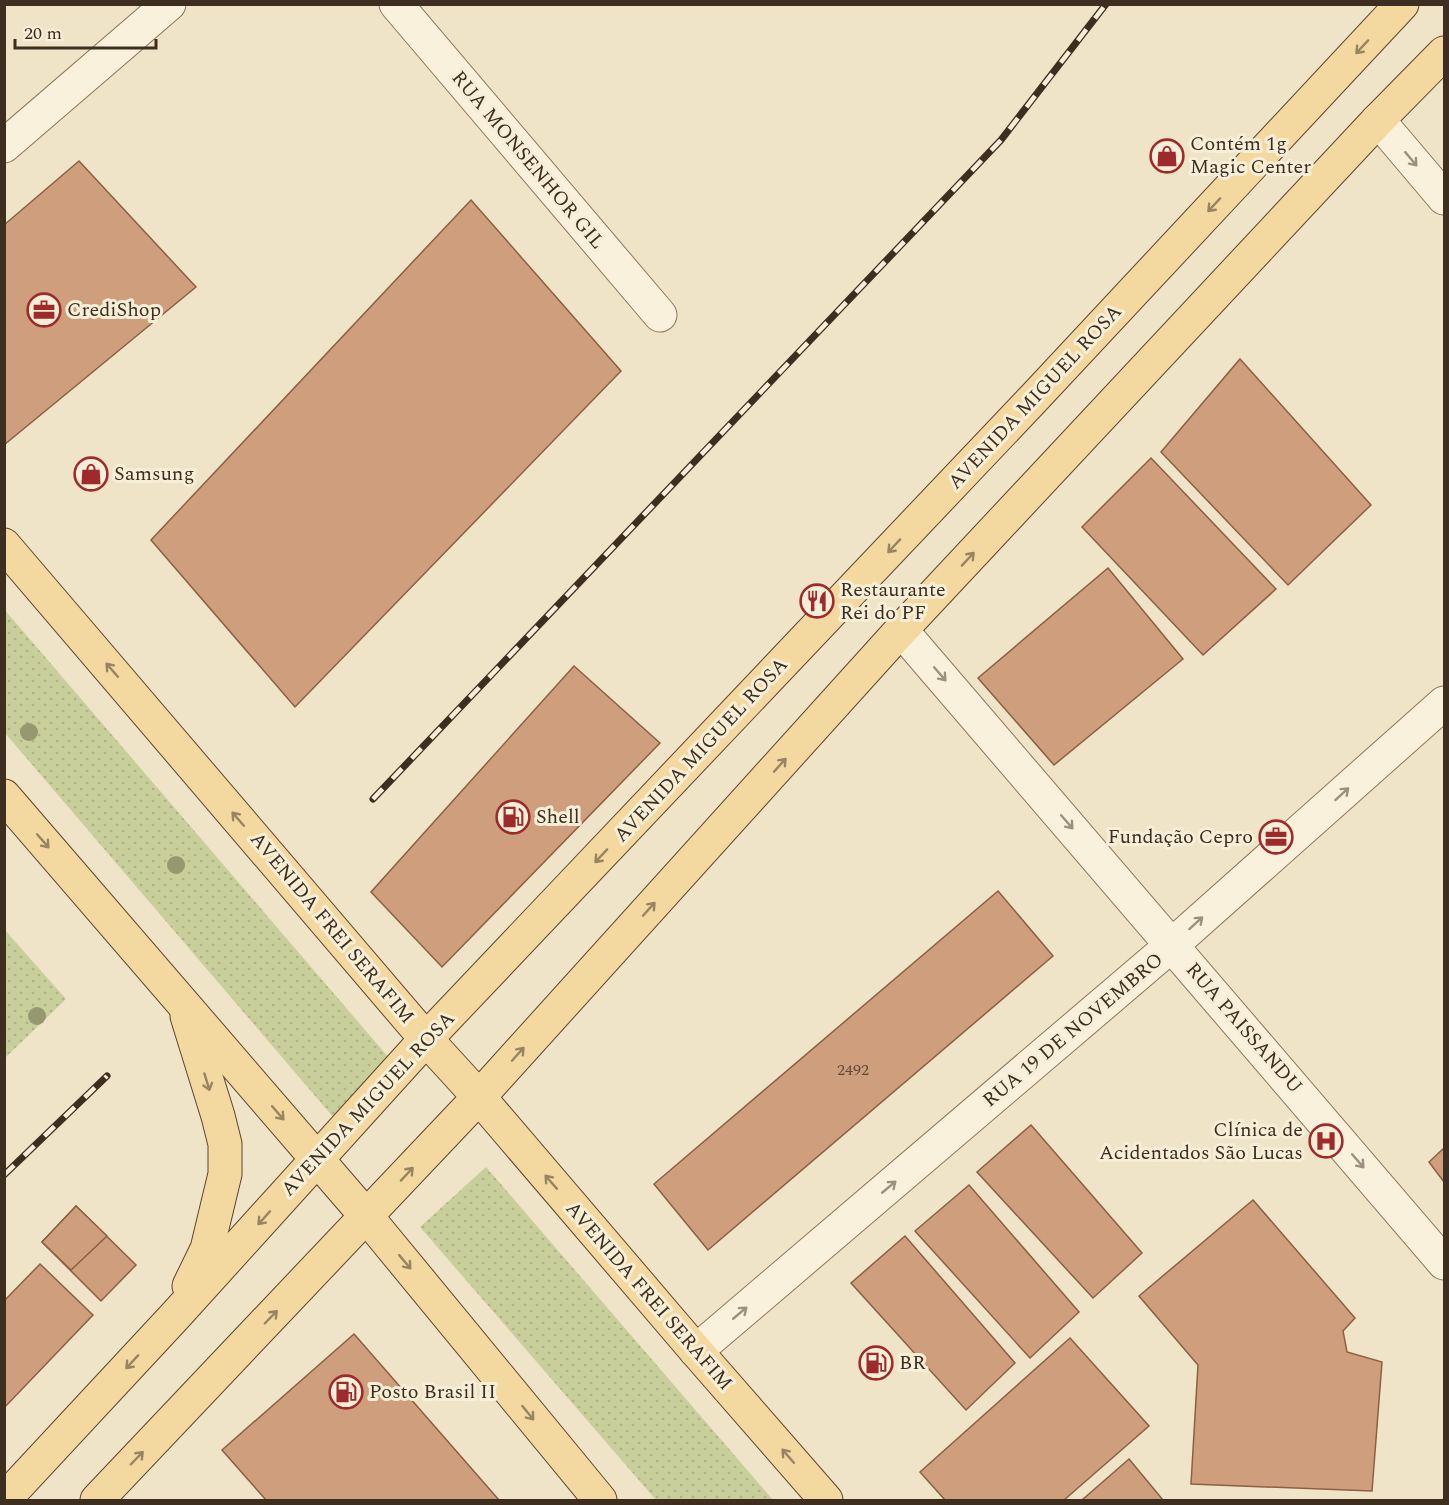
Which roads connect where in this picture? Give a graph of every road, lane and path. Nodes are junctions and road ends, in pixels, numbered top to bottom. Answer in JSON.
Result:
{"nodes":[{"id":1,"x":169,"y":4,"type":"edge"},
{"id":2,"x":396,"y":4,"type":"edge"},
{"id":3,"x":1402,"y":4,"type":"edge"},
{"id":4,"x":1444,"y":53,"type":"edge"},
{"id":5,"x":1378,"y":120,"type":"junction"},
{"id":6,"x":4,"y":146,"type":"edge"},
{"id":7,"x":1444,"y":198,"type":"edge"},
{"id":8,"x":660,"y":315,"type":"dead end"},
{"id":9,"x":4,"y":545,"type":"edge"},
{"id":10,"x":902,"y":630,"type":"junction"},
{"id":11,"x":1444,"y":703,"type":"edge"},
{"id":12,"x":4,"y":796,"type":"edge"},
{"id":13,"x":1172,"y":945,"type":"junction"},
{"id":14,"x":184,"y":1006,"type":"junction"},
{"id":15,"x":426,"y":1039,"type":"junction"},
{"id":16,"x":479,"y":1097,"type":"junction"},
{"id":17,"x":317,"y":1158,"type":"junction"},
{"id":18,"x":367,"y":1217,"type":"junction"},
{"id":19,"x":1444,"y":1263,"type":"edge"},
{"id":20,"x":176,"y":1315,"type":"junction"},
{"id":21,"x":696,"y":1351,"type":"junction"},
{"id":22,"x":4,"y":1500,"type":"edge"},
{"id":23,"x":97,"y":1500,"type":"edge"},
{"id":24,"x":600,"y":1500,"type":"edge"},
{"id":25,"x":826,"y":1500,"type":"edge"}],
"edges":[{"from":1,"to":6,"type":"street"},
{"from":2,"to":8,"type":"street","name":"RUA MONSENHOR GIL"},
{"from":3,"to":15,"type":"main road","name":"AVENIDA MIGUEL ROSA","one_way":true},
{"from":4,"to":5,"type":"main road"},
{"from":5,"to":7,"type":"street","one_way":true},
{"from":10,"to":5,"type":"main road","one_way":true},
{"from":15,"to":9,"type":"main road","name":"AVENIDA FREI SERAFIM","one_way":true},
{"from":10,"to":13,"type":"street","name":"RUA PAISSANDU","one_way":true},
{"from":16,"to":10,"type":"main road","one_way":true},
{"from":13,"to":11,"type":"street","name":"RUA 19 DE NOVEMBRO","one_way":true},
{"from":12,"to":14,"type":"main road","one_way":true},
{"from":13,"to":19,"type":"street","name":"RUA PAISSANDU","one_way":true},
{"from":21,"to":13,"type":"street","name":"RUA 19 DE NOVEMBRO","one_way":true},
{"from":14,"to":17,"type":"main road","one_way":true},
{"from":14,"to":20,"type":"main road","one_way":true},
{"from":15,"to":16,"type":"main road","name":"AVENIDA FREI SERAFIM"},
{"from":15,"to":17,"type":"main road","name":"AVENIDA MIGUEL ROSA"},
{"from":18,"to":16,"type":"main road","one_way":true},
{"from":21,"to":16,"type":"main road","name":"AVENIDA FREI SERAFIM","one_way":true},
{"from":17,"to":18,"type":"main road"},
{"from":17,"to":20,"type":"main road","name":"AVENIDA MIGUEL ROSA","one_way":true},
{"from":23,"to":18,"type":"main road","one_way":true},
{"from":18,"to":24,"type":"main road","one_way":true},
{"from":20,"to":22,"type":"main road","name":"AVENIDA MIGUEL ROSA","one_way":true},
{"from":25,"to":21,"type":"main road","name":"AVENIDA FREI SERAFIM","one_way":true}]}
